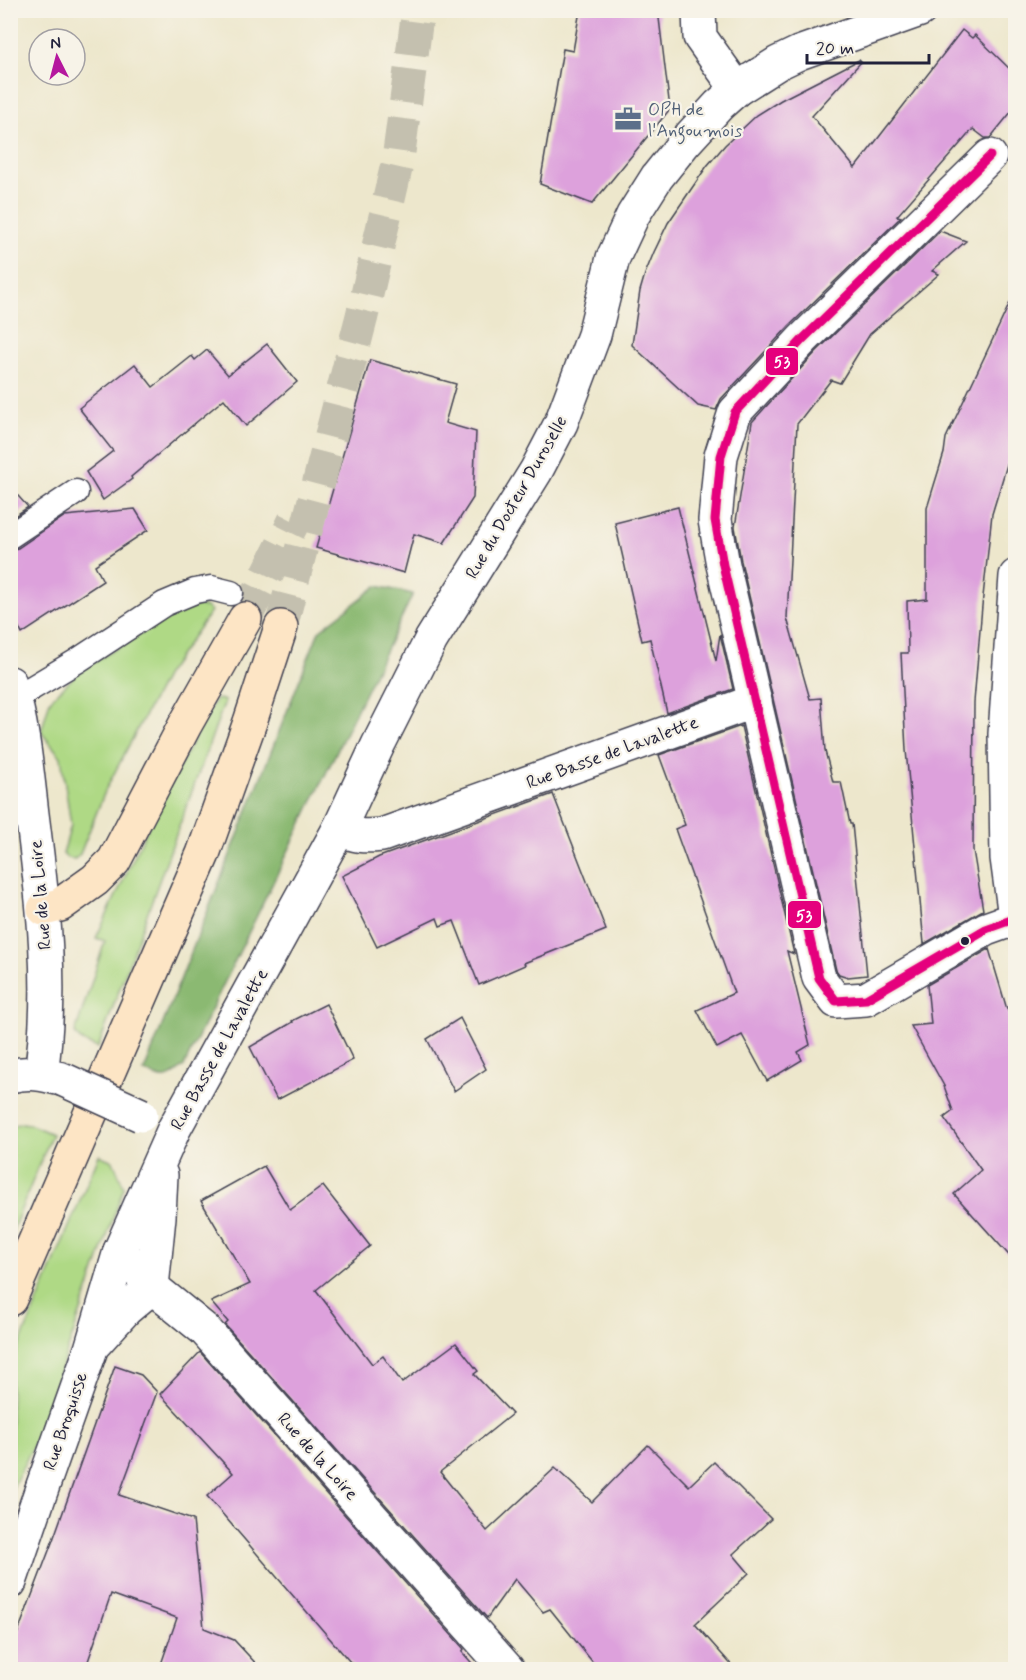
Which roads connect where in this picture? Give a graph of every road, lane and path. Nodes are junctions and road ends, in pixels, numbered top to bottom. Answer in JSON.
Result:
{"nodes":[{"id":1,"x":699,"y":10,"type":"edge"},
{"id":2,"x":872,"y":10,"type":"edge"},
{"id":3,"x":920,"y":10,"type":"edge"},
{"id":4,"x":845,"y":36,"type":"junction"},
{"id":5,"x":736,"y":90,"type":"junction"},
{"id":6,"x":990,"y":156,"type":"dead end"},
{"id":7,"x":76,"y":492,"type":"dead end"},
{"id":8,"x":10,"y":536,"type":"edge"},
{"id":9,"x":1016,"y":576,"type":"edge"},
{"id":10,"x":238,"y":606,"type":"joint"},
{"id":11,"x":281,"y":627,"type":"tunnel mouth"},
{"id":12,"x":13,"y":691,"type":"edge"},
{"id":13,"x":755,"y":700,"type":"junction"},
{"id":14,"x":339,"y":829,"type":"junction"},
{"id":15,"x":44,"y":909,"type":"junction"},
{"id":16,"x":1015,"y":922,"type":"edge"},
{"id":17,"x":38,"y":1076,"type":"edge"},
{"id":18,"x":168,"y":1143,"type":"junction"},
{"id":19,"x":120,"y":1251,"type":"junction"},
{"id":20,"x":152,"y":1287,"type":"junction"},
{"id":21,"x":10,"y":1299,"type":"edge"},
{"id":22,"x":91,"y":1348,"type":"junction"},
{"id":23,"x":40,"y":1494,"type":"junction"},
{"id":24,"x":10,"y":1536,"type":"edge"},
{"id":25,"x":10,"y":1582,"type":"edge"},
{"id":26,"x":508,"y":1670,"type":"edge"}],
"edges":[{"from":1,"to":5,"type":"street"},
{"from":2,"to":4,"type":"street","name":"Rue du Docteur Duroselle"},
{"from":3,"to":4,"type":"street","name":"Rue du Docteur Duroselle"},
{"from":4,"to":5,"type":"street","name":"Rue du Docteur Duroselle"},
{"from":5,"to":14,"type":"street","name":"Rue du Docteur Duroselle"},
{"from":6,"to":13,"type":"street"},
{"from":7,"to":8,"type":"lane"},
{"from":9,"to":16,"type":"street"},
{"from":10,"to":12,"type":"lane"},
{"from":10,"to":15,"type":"main road"},
{"from":11,"to":21,"type":"main road"},
{"from":12,"to":15,"type":"street","name":"Rue de la Loire"},
{"from":13,"to":14,"type":"street","name":"Rue Basse de Lavalette"},
{"from":13,"to":16,"type":"street"},
{"from":14,"to":18,"type":"street","name":"Rue Basse de Lavalette"},
{"from":15,"to":17,"type":"street","name":"Rue de la Loire"},
{"from":17,"to":18,"type":"street","bridge":true},
{"from":18,"to":19,"type":"street","name":"Rue Basse de Lavalette"},
{"from":18,"to":20,"type":"street","name":"Rue Basse de Lavalette"},
{"from":19,"to":20,"type":"street","name":"Rue de la Loire"},
{"from":19,"to":22,"type":"street","name":"Rue Broquisse"},
{"from":20,"to":22,"type":"street","name":"Rue Broquisse"},
{"from":20,"to":26,"type":"street","name":"Rue de la Loire"},
{"from":22,"to":23,"type":"street","name":"Rue Broquisse"},
{"from":23,"to":24,"type":"street","name":"Rue Broquisse"},
{"from":23,"to":25,"type":"street","name":"Rue Broquisse"}]}
